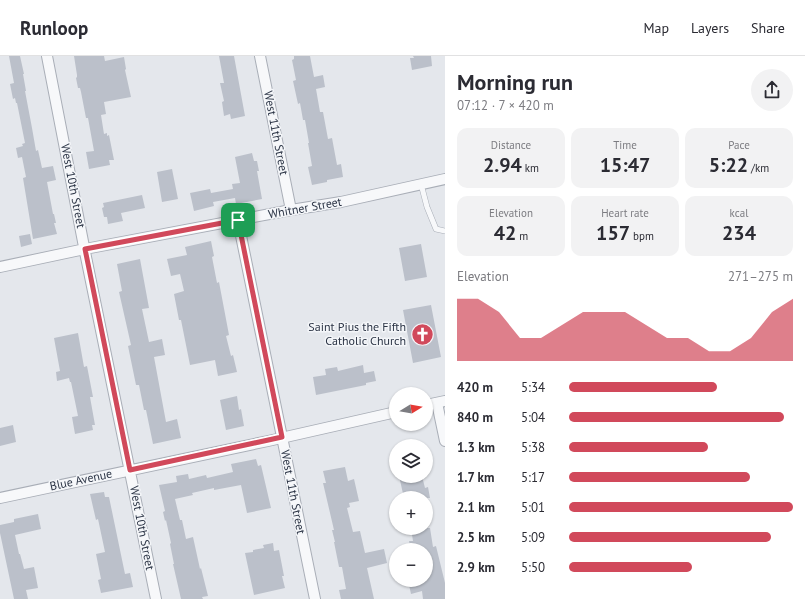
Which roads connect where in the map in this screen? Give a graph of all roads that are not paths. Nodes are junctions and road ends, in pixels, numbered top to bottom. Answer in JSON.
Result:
{"nodes":[{"id":1,"x":47,"y":56,"type":"edge"},
{"id":2,"x":260,"y":56,"type":"edge"},
{"id":3,"x":445,"y":179,"type":"edge"},
{"id":4,"x":422,"y":184,"type":"junction"},
{"id":5,"x":291,"y":210,"type":"junction"},
{"id":6,"x":238,"y":220,"type":"junction"},
{"id":7,"x":445,"y":231,"type":"edge"},
{"id":8,"x":85,"y":249,"type":"junction"},
{"id":9,"x":0,"y":267,"type":"edge"},
{"id":10,"x":441,"y":402,"type":"edge"},
{"id":11,"x":389,"y":414,"type":"edge"},
{"id":12,"x":282,"y":437,"type":"junction"},
{"id":13,"x":445,"y":441,"type":"edge"},
{"id":14,"x":130,"y":470,"type":"junction"},
{"id":15,"x":0,"y":498,"type":"edge"},
{"id":16,"x":156,"y":599,"type":"edge"},
{"id":17,"x":315,"y":599,"type":"edge"}],
"edges":[{"from":1,"to":8,"type":"street","name":"West 10th Street"},
{"from":2,"to":5,"type":"street","name":"West 11th Street"},
{"from":3,"to":4,"type":"street","name":"Whitner Street"},
{"from":4,"to":5,"type":"street","name":"Whitner Street"},
{"from":4,"to":7,"type":"lane"},
{"from":5,"to":6,"type":"street","name":"Whitner Street"},
{"from":6,"to":8,"type":"street","name":"Whitner Street"},
{"from":6,"to":12,"type":"street","name":"West 11th Street"},
{"from":8,"to":9,"type":"street","name":"Whitner Street"},
{"from":8,"to":14,"type":"street","name":"West 10th Street"},
{"from":10,"to":13,"type":"street"},
{"from":11,"to":12,"type":"street","name":"Blue Avenue"},
{"from":12,"to":14,"type":"street","name":"Blue Avenue"},
{"from":12,"to":17,"type":"street","name":"West 11th Street"},
{"from":14,"to":15,"type":"street","name":"Blue Avenue"},
{"from":14,"to":16,"type":"street","name":"West 10th Street"}]}
